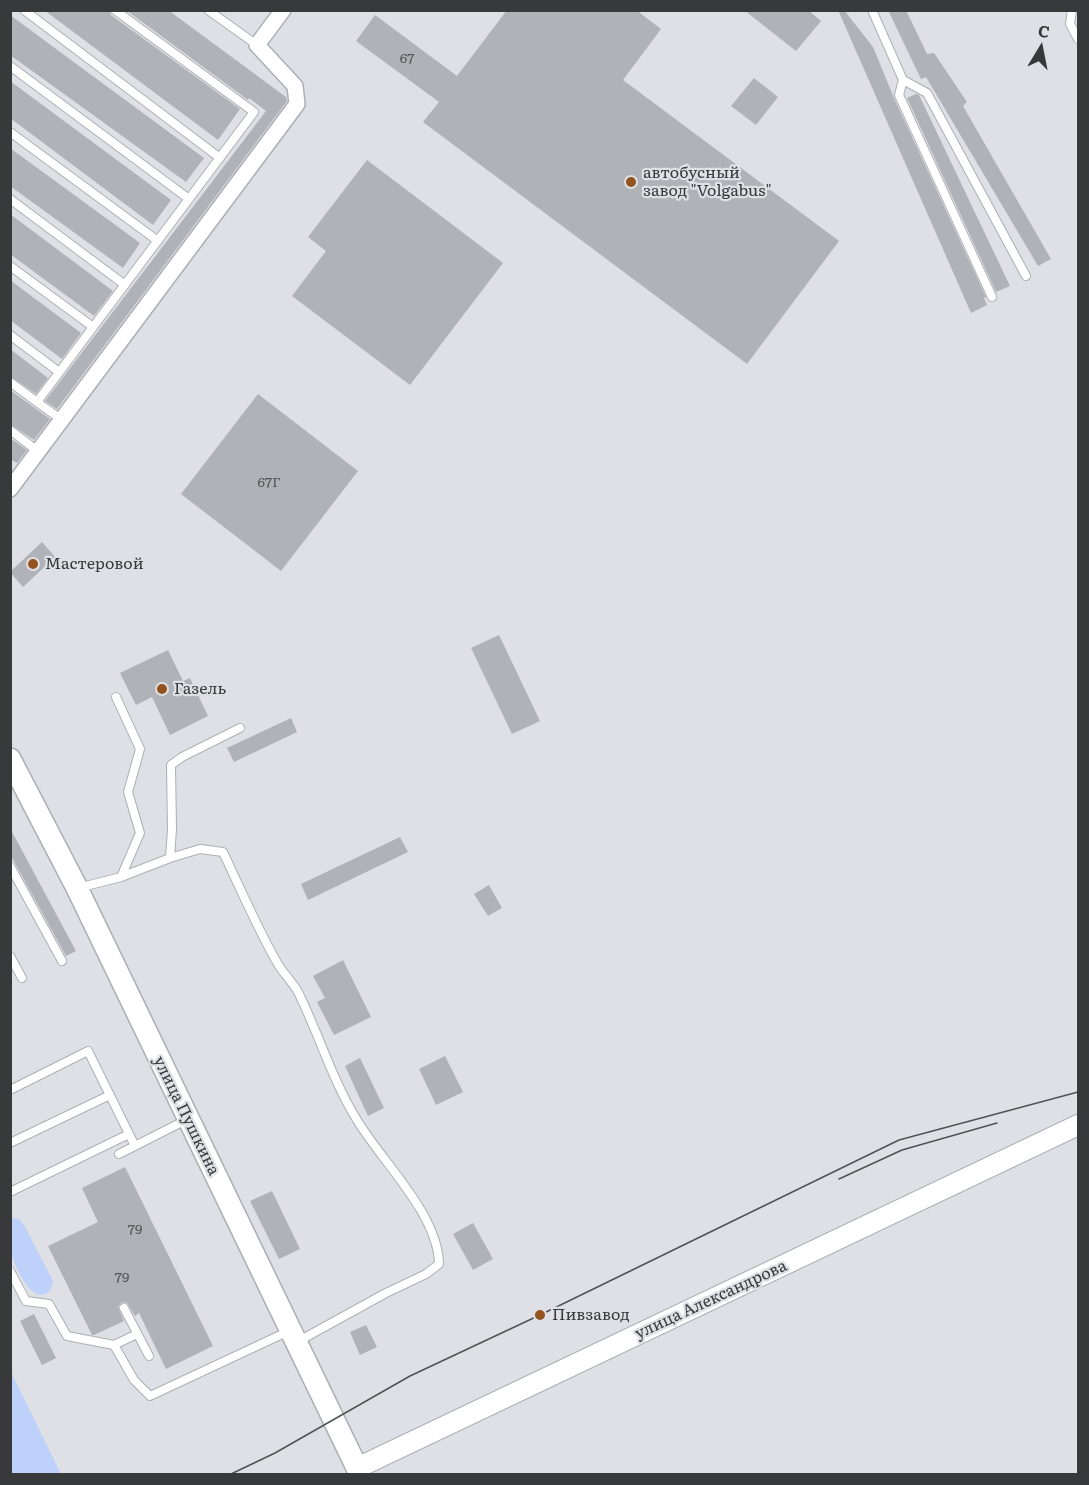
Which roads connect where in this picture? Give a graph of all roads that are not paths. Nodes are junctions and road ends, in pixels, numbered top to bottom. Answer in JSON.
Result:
{"nodes":[{"id":1,"x":24,"y":10,"type":"edge"},
{"id":2,"x":115,"y":10,"type":"edge"},
{"id":3,"x":208,"y":10,"type":"edge"},
{"id":4,"x":283,"y":10,"type":"edge"},
{"id":5,"x":872,"y":10,"type":"edge"},
{"id":6,"x":1072,"y":10,"type":"edge"},
{"id":7,"x":1078,"y":39,"type":"edge"},
{"id":8,"x":257,"y":45,"type":"junction"},
{"id":9,"x":10,"y":66,"type":"edge"},
{"id":10,"x":903,"y":80,"type":"junction"},
{"id":11,"x":10,"y":132,"type":"edge"},
{"id":12,"x":220,"y":158,"type":"junction"},
{"id":13,"x":189,"y":199,"type":"junction"},
{"id":14,"x":10,"y":200,"type":"edge"},
{"id":15,"x":158,"y":241,"type":"junction"},
{"id":16,"x":10,"y":266,"type":"edge"},
{"id":17,"x":1026,"y":276,"type":"dead end"},
{"id":18,"x":125,"y":285,"type":"junction"},
{"id":19,"x":992,"y":297,"type":"dead end"},
{"id":20,"x":93,"y":327,"type":"junction"},
{"id":21,"x":10,"y":335,"type":"edge"},
{"id":22,"x":60,"y":372,"type":"junction"},
{"id":23,"x":10,"y":382,"type":"edge"},
{"id":24,"x":37,"y":402,"type":"junction"},
{"id":25,"x":62,"y":420,"type":"junction"},
{"id":26,"x":10,"y":430,"type":"edge"},
{"id":27,"x":39,"y":452,"type":"junction"},
{"id":28,"x":10,"y":489,"type":"edge"},
{"id":29,"x":116,"y":697,"type":"dead end"},
{"id":30,"x":240,"y":728,"type":"dead end"},
{"id":31,"x":10,"y":759,"type":"edge"},
{"id":32,"x":170,"y":858,"type":"junction"},
{"id":33,"x":10,"y":866,"type":"edge"},
{"id":34,"x":121,"y":877,"type":"junction"},
{"id":35,"x":77,"y":888,"type":"junction"},
{"id":36,"x":10,"y":956,"type":"edge"},
{"id":37,"x":62,"y":961,"type":"dead end"},
{"id":38,"x":22,"y":978,"type":"dead end"},
{"id":39,"x":10,"y":1090,"type":"edge"},
{"id":40,"x":110,"y":1095,"type":"junction"},
{"id":41,"x":188,"y":1120,"type":"junction"},
{"id":42,"x":1078,"y":1125,"type":"edge"},
{"id":43,"x":129,"y":1134,"type":"junction"},
{"id":44,"x":10,"y":1143,"type":"edge"},
{"id":45,"x":135,"y":1146,"type":"junction"},
{"id":46,"x":119,"y":1154,"type":"dead end"},
{"id":47,"x":10,"y":1192,"type":"edge"},
{"id":48,"x":10,"y":1271,"type":"edge"},
{"id":49,"x":124,"y":1308,"type":"dead end"},
{"id":50,"x":137,"y":1334,"type":"junction"},
{"id":51,"x":293,"y":1336,"type":"junction"},
{"id":52,"x":114,"y":1346,"type":"junction"},
{"id":53,"x":149,"y":1356,"type":"dead end"},
{"id":54,"x":354,"y":1472,"type":"edge"}],
"edges":[{"from":1,"to":12,"type":"lane"},
{"from":2,"to":12,"type":"lane"},
{"from":3,"to":8,"type":"lane"},
{"from":4,"to":8,"type":"street"},
{"from":5,"to":10,"type":"lane"},
{"from":6,"to":7,"type":"lane"},
{"from":8,"to":25,"type":"street"},
{"from":9,"to":13,"type":"lane"},
{"from":10,"to":17,"type":"lane"},
{"from":10,"to":19,"type":"lane"},
{"from":11,"to":15,"type":"lane"},
{"from":12,"to":13,"type":"lane"},
{"from":13,"to":15,"type":"lane"},
{"from":14,"to":18,"type":"lane"},
{"from":15,"to":18,"type":"lane"},
{"from":16,"to":20,"type":"lane"},
{"from":18,"to":20,"type":"lane"},
{"from":20,"to":22,"type":"lane"},
{"from":21,"to":22,"type":"lane"},
{"from":22,"to":24,"type":"lane"},
{"from":23,"to":24,"type":"lane"},
{"from":24,"to":25,"type":"lane"},
{"from":25,"to":27,"type":"street"},
{"from":26,"to":27,"type":"lane"},
{"from":27,"to":28,"type":"street"},
{"from":29,"to":34,"type":"lane"},
{"from":30,"to":32,"type":"lane"},
{"from":31,"to":35,"type":"main road","name":"улица Пушкина"},
{"from":32,"to":34,"type":"lane"},
{"from":32,"to":51,"type":"lane"},
{"from":33,"to":37,"type":"lane"},
{"from":34,"to":35,"type":"lane"},
{"from":35,"to":41,"type":"main road","name":"улица Пушкина"},
{"from":36,"to":38,"type":"lane"},
{"from":39,"to":40,"type":"lane"},
{"from":40,"to":43,"type":"lane"},
{"from":40,"to":44,"type":"lane"},
{"from":41,"to":45,"type":"lane"},
{"from":41,"to":51,"type":"main road","name":"улица Пушкина"},
{"from":42,"to":54,"type":"street","name":"улица Александрова"},
{"from":43,"to":45,"type":"lane"},
{"from":43,"to":47,"type":"lane"},
{"from":45,"to":46,"type":"lane"},
{"from":48,"to":52,"type":"lane"},
{"from":49,"to":50,"type":"lane"},
{"from":50,"to":52,"type":"lane"},
{"from":50,"to":53,"type":"lane"},
{"from":51,"to":52,"type":"lane"},
{"from":51,"to":54,"type":"main road","name":"улица Пушкина"}]}
